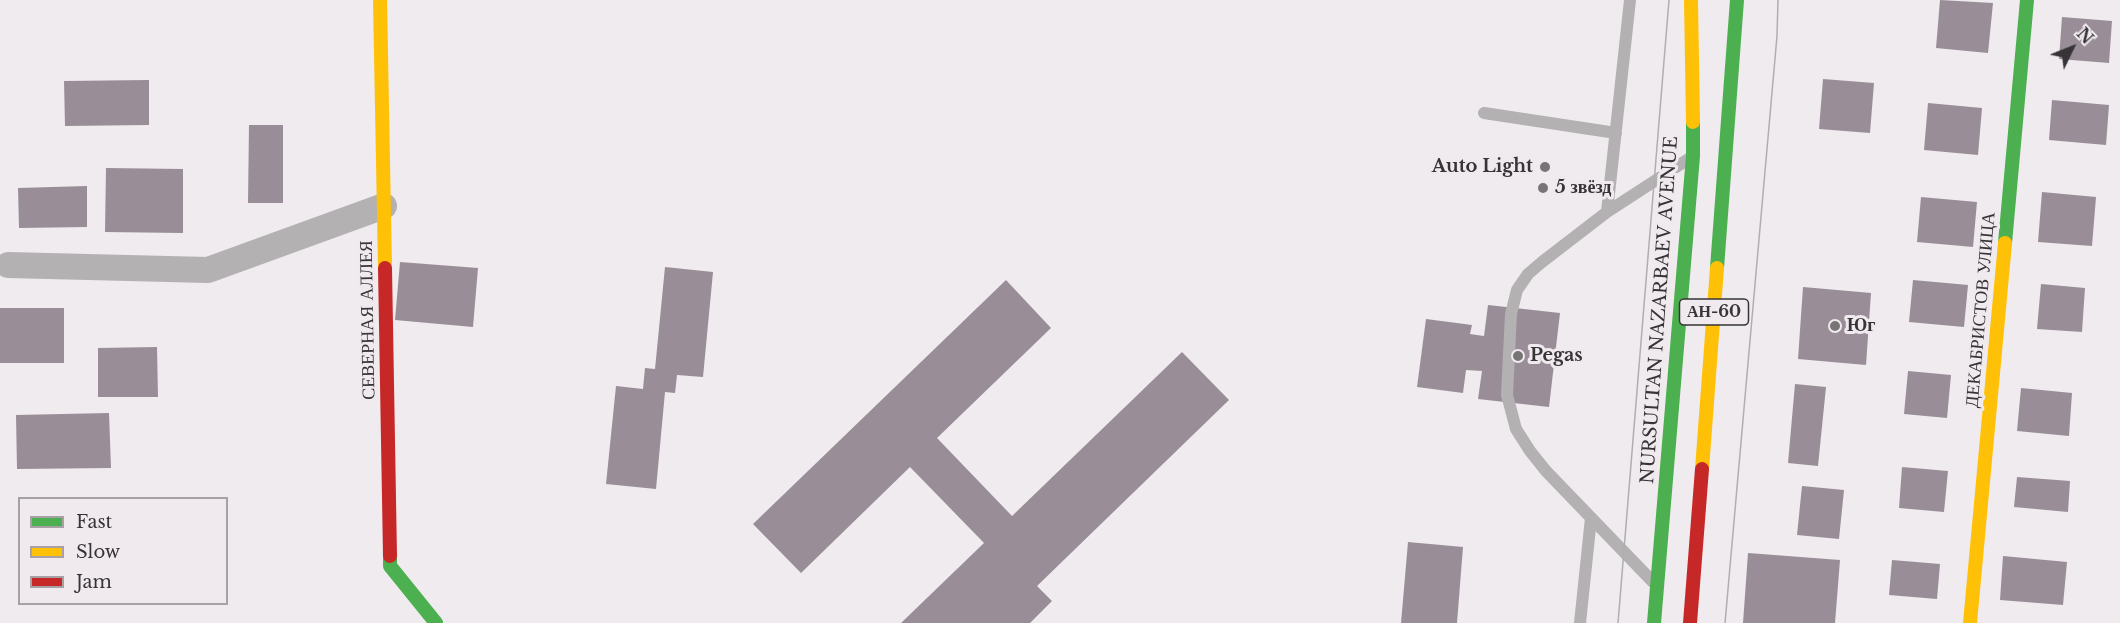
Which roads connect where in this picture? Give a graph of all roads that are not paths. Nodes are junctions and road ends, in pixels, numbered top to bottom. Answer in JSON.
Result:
{"nodes":[{"id":1,"x":380,"y":0,"type":"edge"},
{"id":2,"x":1630,"y":0,"type":"edge"},
{"id":3,"x":1691,"y":0,"type":"edge"},
{"id":4,"x":1737,"y":0,"type":"edge"},
{"id":5,"x":2027,"y":0,"type":"edge"},
{"id":6,"x":1484,"y":113,"type":"dead end"},
{"id":7,"x":1616,"y":133,"type":"junction"},
{"id":8,"x":1693,"y":156,"type":"junction"},
{"id":9,"x":384,"y":206,"type":"junction"},
{"id":10,"x":1607,"y":212,"type":"junction"},
{"id":11,"x":8,"y":265,"type":"dead end"},
{"id":12,"x":1591,"y":518,"type":"junction"},
{"id":13,"x":1656,"y":585,"type":"junction"},
{"id":14,"x":436,"y":623,"type":"edge"},
{"id":15,"x":1580,"y":623,"type":"edge"},
{"id":16,"x":1654,"y":623,"type":"edge"},
{"id":17,"x":1690,"y":623,"type":"edge"},
{"id":18,"x":1970,"y":623,"type":"edge"}],
"edges":[{"from":1,"to":9,"type":"street","name":"СЕВЕРНАЯ АЛЛЕЯ"},
{"from":2,"to":7,"type":"lane"},
{"from":3,"to":8,"type":"street","name":"NURSULTAN NAZARBAEV AVENUE","number":"АН-60"},
{"from":4,"to":17,"type":"street","number":"АН-60"},
{"from":5,"to":18,"type":"street","name":"ДЕКАБРИСТОВ УЛИЦА"},
{"from":6,"to":7,"type":"lane"},
{"from":7,"to":10,"type":"lane"},
{"from":8,"to":10,"type":"lane"},
{"from":8,"to":13,"type":"street","name":"NURSULTAN NAZARBAEV AVENUE","number":"АН-60"},
{"from":9,"to":11,"type":"street"},
{"from":9,"to":14,"type":"street","name":"СЕВЕРНАЯ АЛЛЕЯ"},
{"from":10,"to":12,"type":"lane"},
{"from":12,"to":13,"type":"lane"},
{"from":12,"to":15,"type":"lane"},
{"from":13,"to":16,"type":"street","name":"NURSULTAN NAZARBAEV AVENUE","number":"АН-60"}]}
